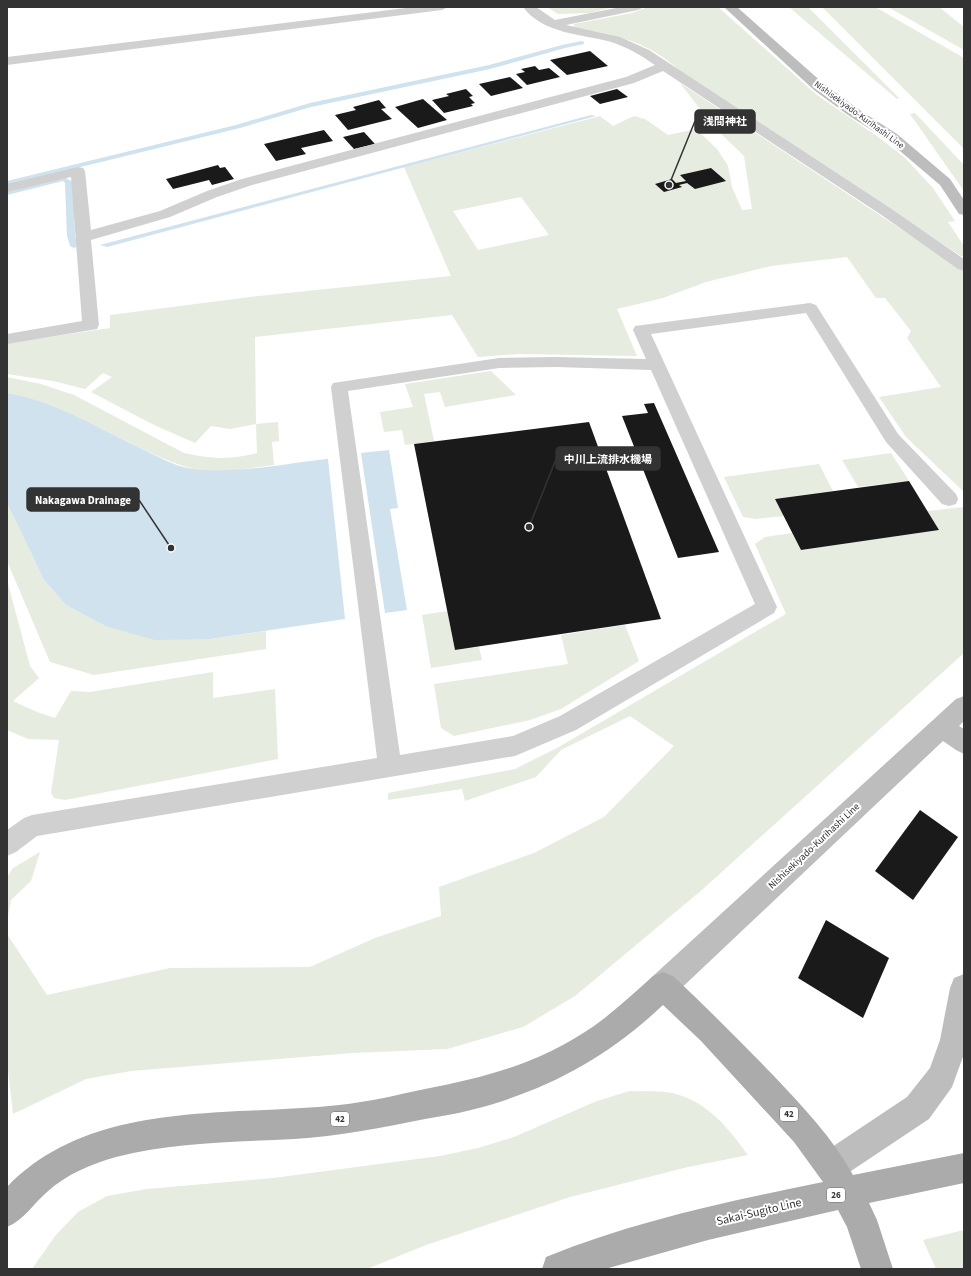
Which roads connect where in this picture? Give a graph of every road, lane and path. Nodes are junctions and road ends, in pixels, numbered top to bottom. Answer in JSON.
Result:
{"nodes":[{"id":1,"x":442,"y":7,"type":"edge"},
{"id":2,"x":529,"y":7,"type":"edge"},
{"id":3,"x":638,"y":7,"type":"edge"},
{"id":4,"x":730,"y":7,"type":"edge"},
{"id":5,"x":554,"y":24,"type":"junction"},
{"id":6,"x":7,"y":61,"type":"edge"},
{"id":7,"x":664,"y":66,"type":"junction"},
{"id":8,"x":7,"y":188,"type":"edge"},
{"id":9,"x":964,"y":211,"type":"edge"},
{"id":10,"x":84,"y":237,"type":"junction"},
{"id":11,"x":964,"y":266,"type":"edge"},
{"id":12,"x":7,"y":339,"type":"edge"},
{"id":13,"x":656,"y":365,"type":"junction"},
{"id":14,"x":949,"y":499,"type":"dead end"},
{"id":15,"x":964,"y":706,"type":"edge"},
{"id":16,"x":943,"y":727,"type":"junction"},
{"id":17,"x":964,"y":743,"type":"edge"},
{"id":18,"x":390,"y":767,"type":"junction"},
{"id":19,"x":7,"y":844,"type":"edge"},
{"id":20,"x":664,"y":986,"type":"junction"},
{"id":21,"x":964,"y":988,"type":"edge"},
{"id":22,"x":831,"y":1166,"type":"junction"},
{"id":23,"x":964,"y":1168,"type":"edge"},
{"id":24,"x":7,"y":1211,"type":"edge"},
{"id":25,"x":558,"y":1269,"type":"edge"},
{"id":26,"x":877,"y":1269,"type":"edge"}],
"edges":[{"from":1,"to":6,"type":"street"},
{"from":2,"to":5,"type":"street"},
{"from":3,"to":5,"type":"street"},
{"from":4,"to":9,"type":"main road","name":"Nishisekiyado-Kurihashi Line"},
{"from":5,"to":7,"type":"street"},
{"from":7,"to":10,"type":"street"},
{"from":7,"to":11,"type":"street"},
{"from":8,"to":10,"type":"street"},
{"from":10,"to":12,"type":"street"},
{"from":13,"to":14,"type":"lane"},
{"from":13,"to":18,"type":"lane"},
{"from":13,"to":18,"type":"lane"},
{"from":15,"to":16,"type":"main road","name":"Nishisekiyado-Kurihashi Line"},
{"from":16,"to":17,"type":"main road"},
{"from":16,"to":20,"type":"main road","name":"Nishisekiyado-Kurihashi Line"},
{"from":18,"to":19,"type":"lane"},
{"from":20,"to":22,"type":"main road","number":"42"},
{"from":20,"to":24,"type":"main road","number":"42"},
{"from":21,"to":22,"type":"main road"},
{"from":22,"to":26,"type":"main road","number":"42"},
{"from":23,"to":25,"type":"main road","name":"Sakai-Sugito Line","number":"26"}]}
